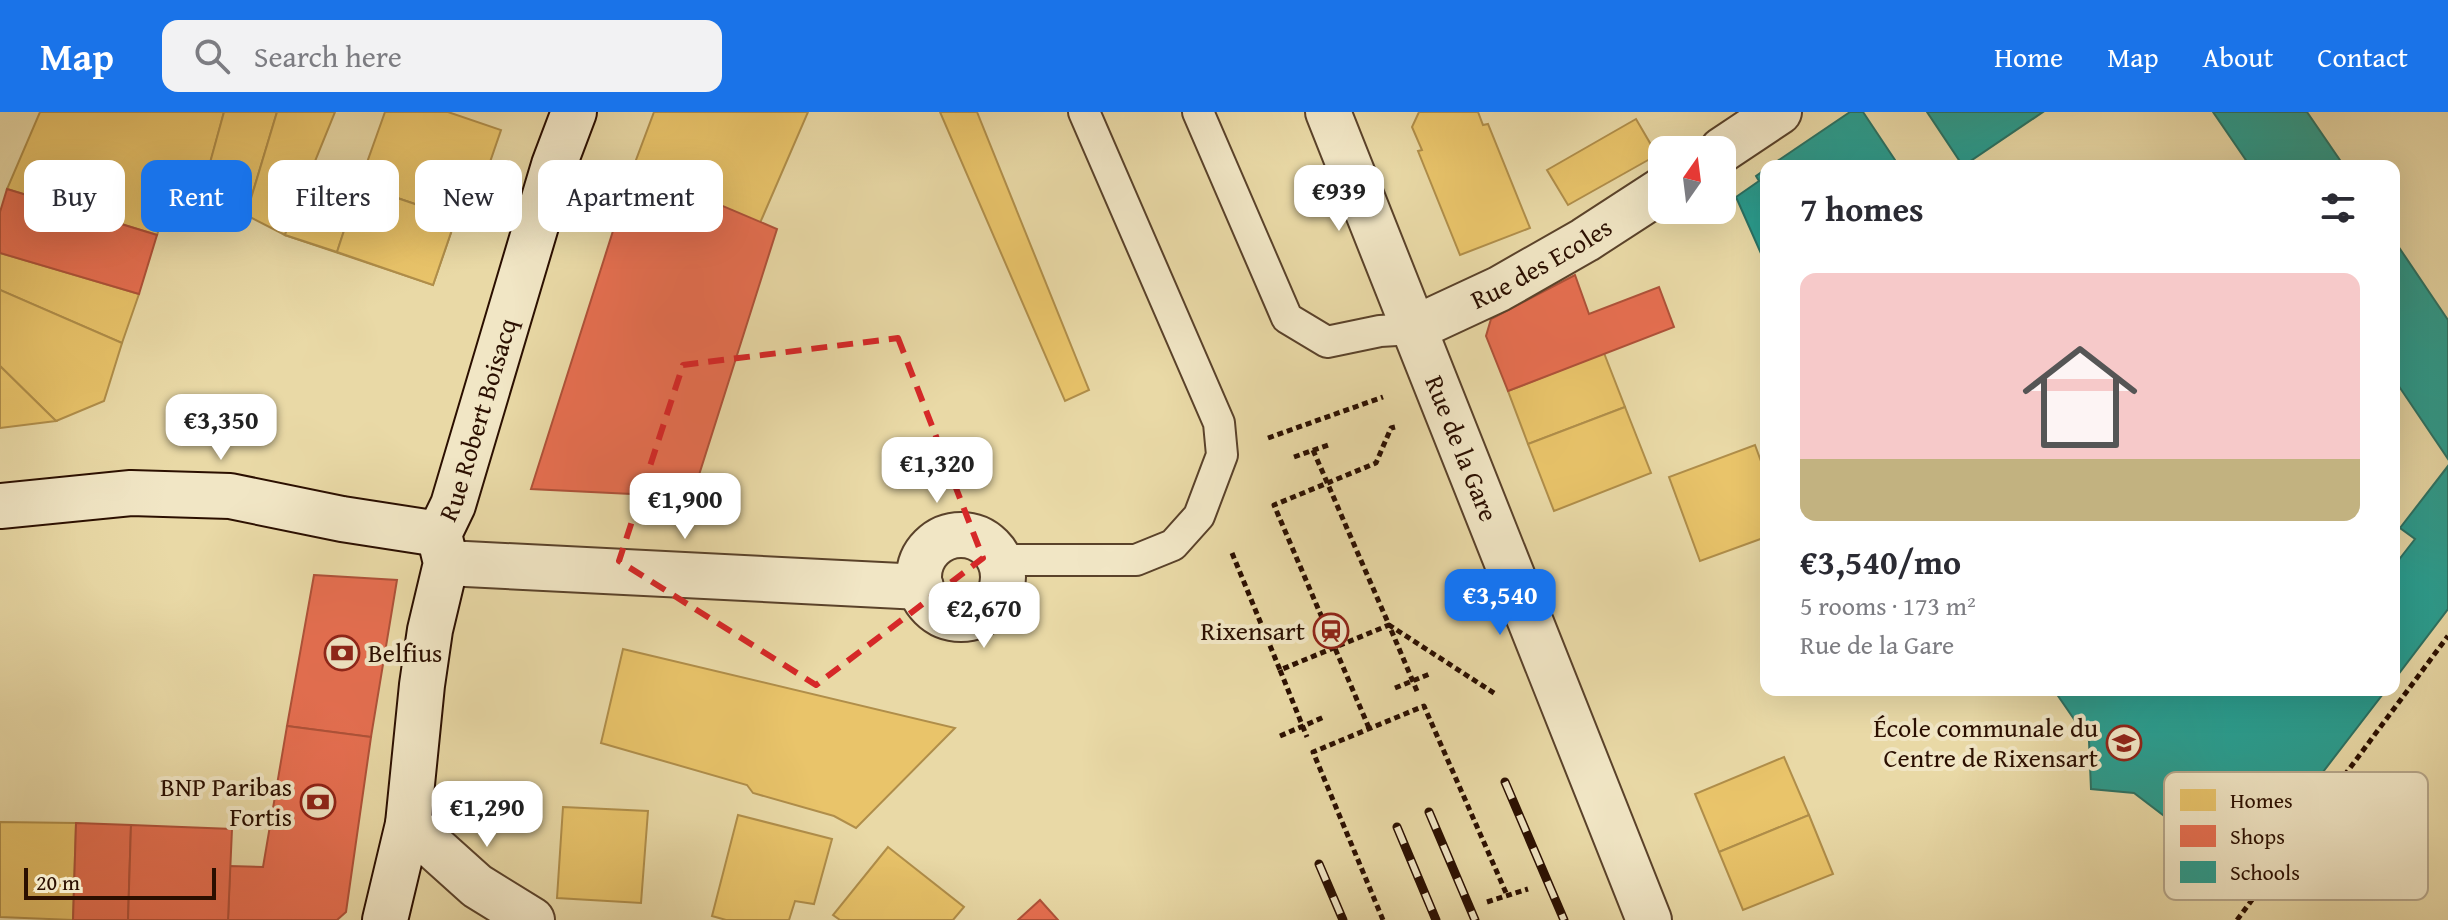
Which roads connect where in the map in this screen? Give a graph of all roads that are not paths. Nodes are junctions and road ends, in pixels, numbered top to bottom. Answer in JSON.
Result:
{"nodes":[{"id":1,"x":574,"y":112,"type":"edge"},
{"id":2,"x":1084,"y":112,"type":"edge"},
{"id":3,"x":1198,"y":112,"type":"edge"},
{"id":4,"x":1328,"y":112,"type":"edge"},
{"id":5,"x":1779,"y":112,"type":"edge"},
{"id":6,"x":1736,"y":141,"type":"edge"},
{"id":7,"x":1648,"y":199,"type":"edge"},
{"id":8,"x":1413,"y":329,"type":"junction"},
{"id":9,"x":0,"y":506,"type":"edge"},
{"id":10,"x":443,"y":548,"type":"junction"},
{"id":11,"x":1000,"y":560,"type":"junction"},
{"id":12,"x":921,"y":587,"type":"junction"},
{"id":13,"x":408,"y":824,"type":"junction"},
{"id":14,"x":385,"y":920,"type":"edge"},
{"id":15,"x":532,"y":920,"type":"edge"},
{"id":16,"x":1649,"y":920,"type":"edge"}],
"edges":[{"from":1,"to":10,"type":"street","name":"Rue Robert Boisacq"},
{"from":2,"to":11,"type":"lane"},
{"from":3,"to":8,"type":"lane"},
{"from":4,"to":8,"type":"street","name":"Rue de la Gare"},
{"from":5,"to":6,"type":"street"},
{"from":7,"to":8,"type":"street","name":"Rue des Ecoles"},
{"from":8,"to":16,"type":"street","name":"Rue de la Gare"},
{"from":9,"to":10,"type":"street"},
{"from":10,"to":12,"type":"street"},
{"from":10,"to":13,"type":"street","name":"Rue Robert Boisacq"},
{"from":11,"to":12,"type":"street"},
{"from":11,"to":12,"type":"street"},
{"from":13,"to":14,"type":"street","name":"Rue Robert Boisacq"},
{"from":13,"to":15,"type":"street"}]}
